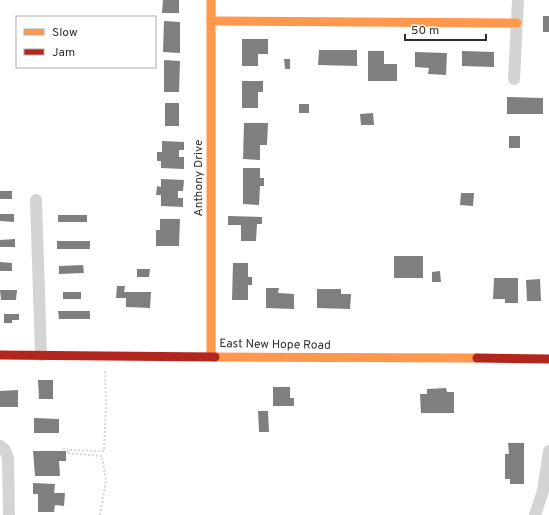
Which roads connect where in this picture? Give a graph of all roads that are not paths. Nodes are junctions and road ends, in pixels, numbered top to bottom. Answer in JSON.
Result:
{"nodes":[{"id":1,"x":211,"y":0,"type":"edge"},
{"id":2,"x":518,"y":0,"type":"edge"},
{"id":3,"x":211,"y":21,"type":"junction"},
{"id":4,"x":517,"y":23,"type":"junction"},
{"id":5,"x":514,"y":79,"type":"dead end"},
{"id":6,"x":36,"y":200,"type":"dead end"},
{"id":7,"x":0,"y":355,"type":"edge"},
{"id":8,"x":41,"y":355,"type":"junction"},
{"id":9,"x":211,"y":356,"type":"junction"},
{"id":10,"x":549,"y":359,"type":"edge"},
{"id":11,"x":0,"y":446,"type":"edge"},
{"id":12,"x":549,"y":451,"type":"edge"},
{"id":13,"x":8,"y":515,"type":"edge"},
{"id":14,"x":535,"y":515,"type":"edge"}],
"edges":[{"from":1,"to":3,"type":"street","name":"Anthony Drive"},
{"from":2,"to":4,"type":"street"},
{"from":3,"to":4,"type":"street"},
{"from":3,"to":9,"type":"street","name":"Anthony Drive"},
{"from":4,"to":5,"type":"street"},
{"from":6,"to":8,"type":"street"},
{"from":7,"to":8,"type":"street","name":"East New Hope Road"},
{"from":8,"to":9,"type":"street","name":"East New Hope Road"},
{"from":9,"to":10,"type":"street","name":"East New Hope Road"},
{"from":11,"to":13,"type":"street"},
{"from":12,"to":14,"type":"street"}]}
